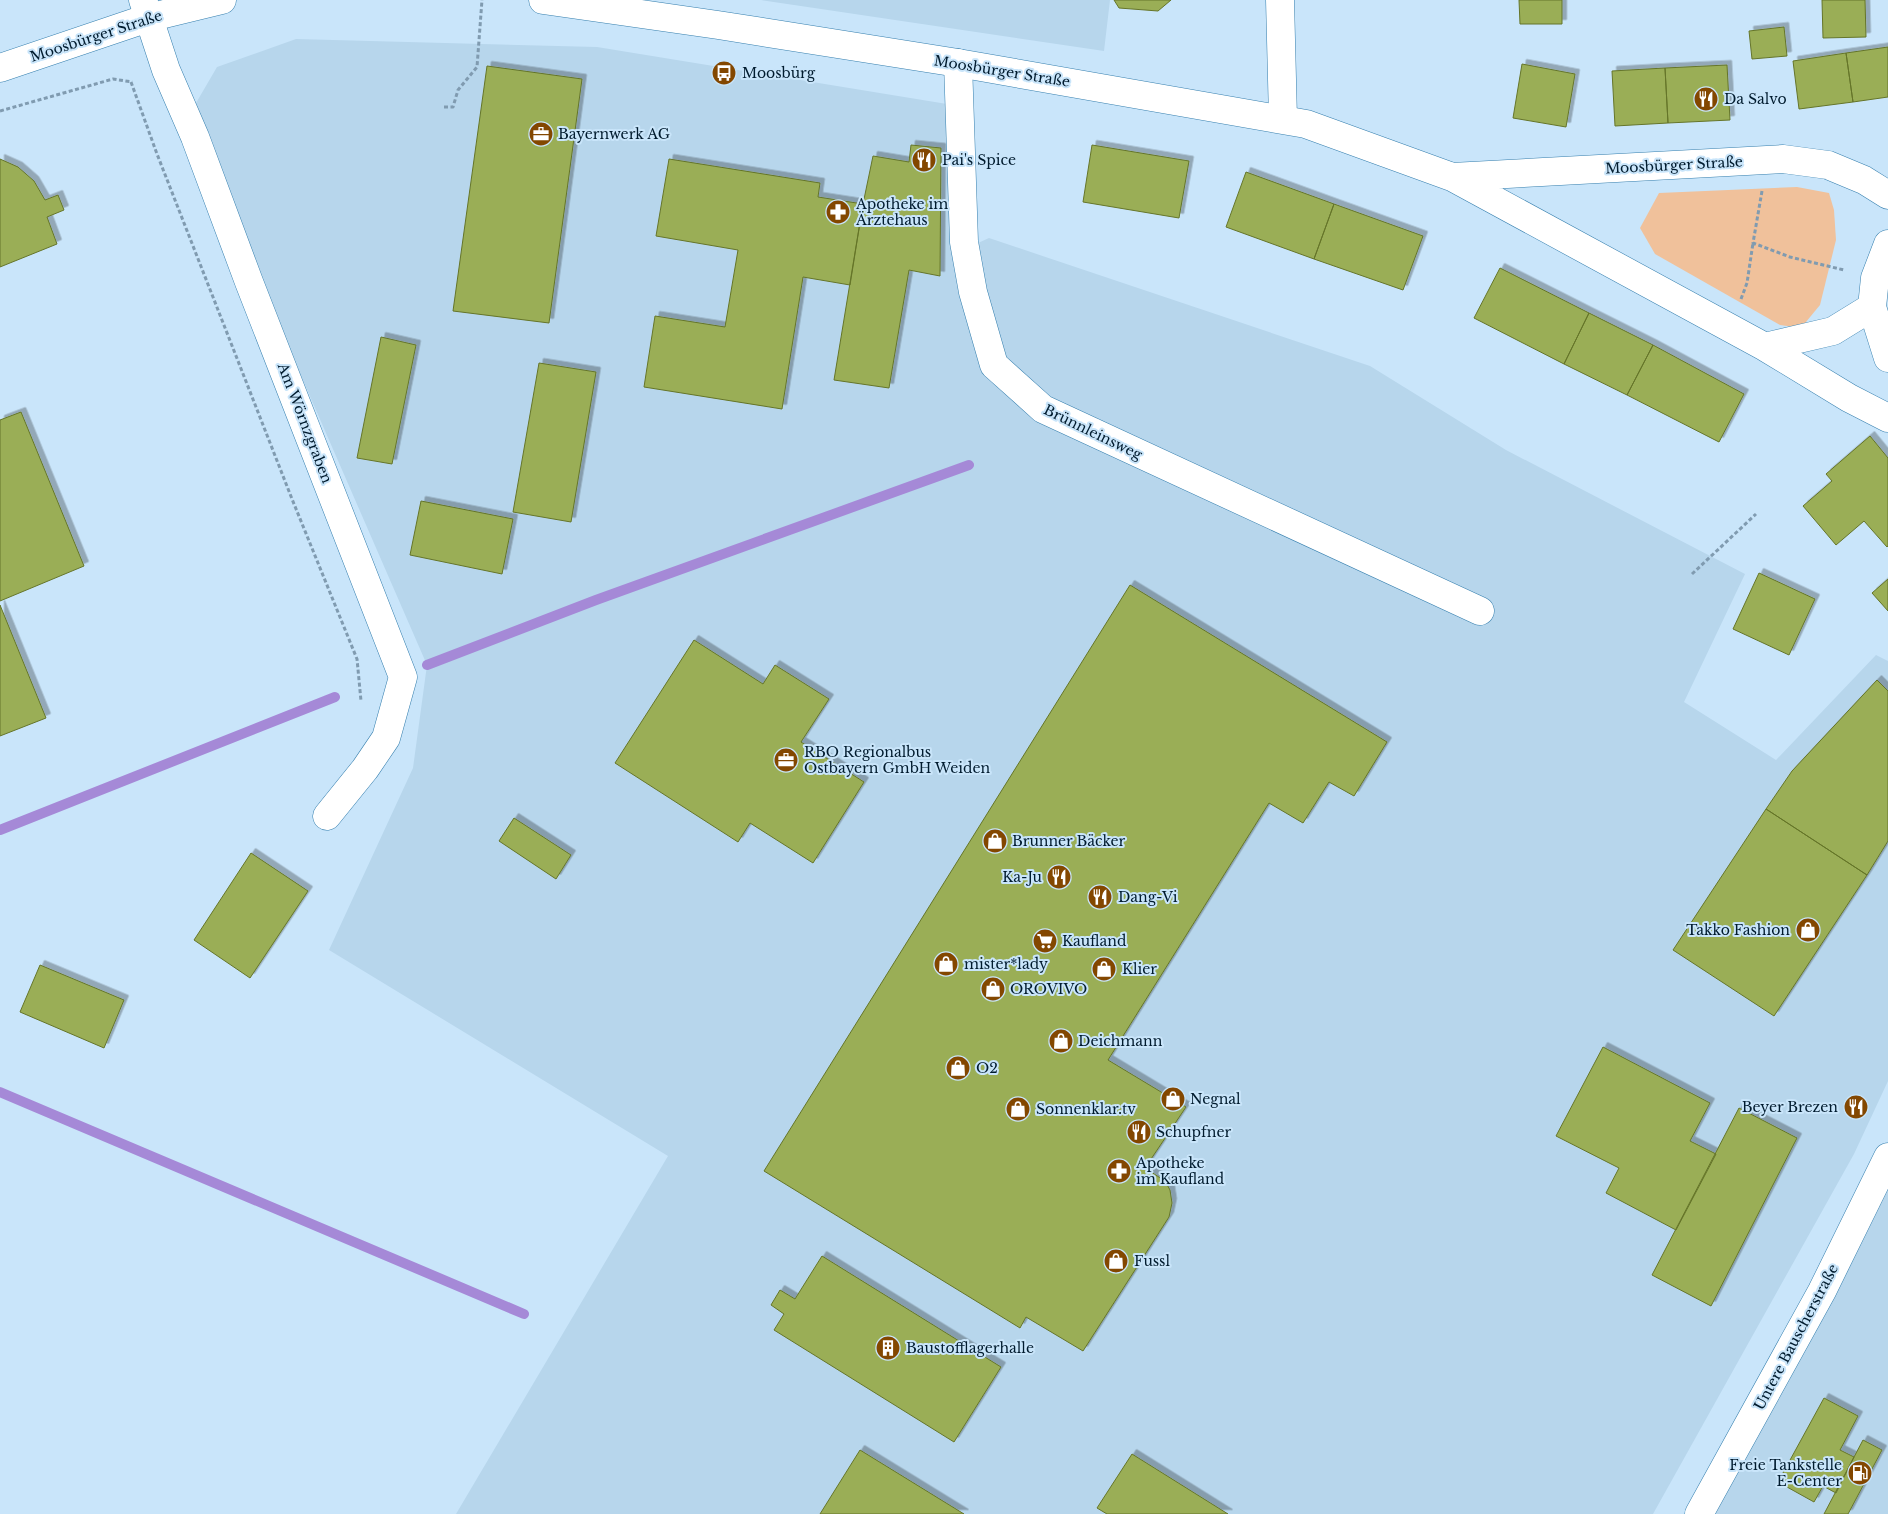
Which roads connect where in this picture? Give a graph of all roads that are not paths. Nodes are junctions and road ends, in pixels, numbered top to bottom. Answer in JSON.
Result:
{"nodes":[{"id":1,"x":222,"y":0,"type":"edge"},
{"id":2,"x":543,"y":0,"type":"edge"},
{"id":3,"x":1280,"y":0,"type":"edge"},
{"id":4,"x":145,"y":9,"type":"edge"},
{"id":5,"x":958,"y":63,"type":"junction"},
{"id":6,"x":0,"y":68,"type":"edge"},
{"id":7,"x":1283,"y":119,"type":"junction"},
{"id":8,"x":1452,"y":177,"type":"junction"},
{"id":9,"x":1888,"y":195,"type":"edge"},
{"id":10,"x":1888,"y":244,"type":"edge"},
{"id":11,"x":1872,"y":307,"type":"junction"},
{"id":12,"x":1765,"y":346,"type":"junction"},
{"id":13,"x":1888,"y":358,"type":"edge"},
{"id":14,"x":1888,"y":418,"type":"edge"},
{"id":15,"x":1480,"y":611,"type":"dead end"},
{"id":16,"x":327,"y":816,"type":"dead end"},
{"id":17,"x":1888,"y":1158,"type":"edge"},
{"id":18,"x":1700,"y":1514,"type":"edge"}],
"edges":[{"from":1,"to":4,"type":"street","name":"Moosbürger Straße"},
{"from":2,"to":5,"type":"street","name":"Moosbürger Straße"},
{"from":3,"to":7,"type":"street"},
{"from":4,"to":6,"type":"street","name":"Moosbürger Straße"},
{"from":4,"to":16,"type":"street","name":"Am Wörnzgraben"},
{"from":5,"to":7,"type":"street","name":"Moosbürger Straße"},
{"from":5,"to":15,"type":"street","name":"Brünnleinsweg"},
{"from":7,"to":8,"type":"street","name":"Moosbürger Straße"},
{"from":8,"to":9,"type":"street","name":"Moosbürger Straße"},
{"from":8,"to":12,"type":"street","name":"Moosbürger Straße"},
{"from":10,"to":11,"type":"street"},
{"from":11,"to":12,"type":"street"},
{"from":11,"to":13,"type":"street"},
{"from":12,"to":14,"type":"street","name":"Moosbürger Straße"},
{"from":17,"to":18,"type":"street","name":"Untere Bauscherstraße"}]}
